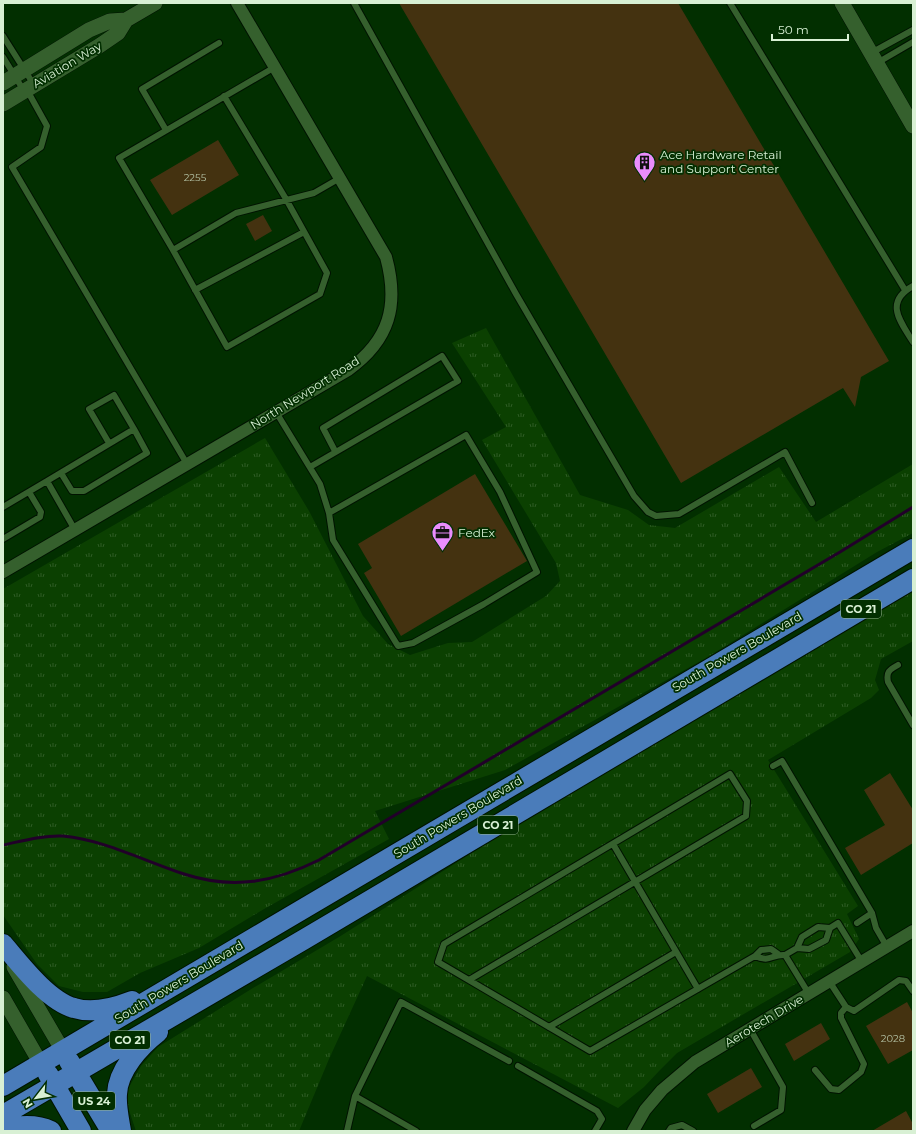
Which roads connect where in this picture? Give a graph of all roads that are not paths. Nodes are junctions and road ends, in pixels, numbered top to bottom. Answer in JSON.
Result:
{"nodes":[{"id":1,"x":155,"y":3,"type":"edge"},
{"id":2,"x":237,"y":3,"type":"edge"},
{"id":3,"x":354,"y":3,"type":"edge"},
{"id":4,"x":730,"y":3,"type":"edge"},
{"id":5,"x":842,"y":3,"type":"edge"},
{"id":6,"x":126,"y":20,"type":"junction"},
{"id":7,"x":913,"y":30,"type":"edge"},
{"id":8,"x":3,"y":36,"type":"edge"},
{"id":9,"x":913,"y":42,"type":"edge"},
{"id":10,"x":219,"y":43,"type":"dead end"},
{"id":11,"x":3,"y":56,"type":"edge"},
{"id":12,"x":874,"y":58,"type":"junction"},
{"id":13,"x":275,"y":67,"type":"junction"},
{"id":14,"x":14,"y":77,"type":"edge"},
{"id":15,"x":28,"y":89,"type":"junction"},
{"id":16,"x":224,"y":96,"type":"junction"},
{"id":17,"x":3,"y":104,"type":"edge"},
{"id":18,"x":913,"y":126,"type":"edge"},
{"id":19,"x":166,"y":130,"type":"junction"},
{"id":20,"x":340,"y":178,"type":"junction"},
{"id":21,"x":286,"y":199,"type":"junction"},
{"id":22,"x":304,"y":232,"type":"junction"},
{"id":23,"x":173,"y":250,"type":"junction"},
{"id":24,"x":913,"y":286,"type":"edge"},
{"id":25,"x":196,"y":290,"type":"junction"},
{"id":26,"x":905,"y":290,"type":"junction"},
{"id":27,"x":913,"y":342,"type":"edge"},
{"id":28,"x":276,"y":412,"type":"junction"},
{"id":29,"x":134,"y":429,"type":"junction"},
{"id":30,"x":110,"y":443,"type":"junction"},
{"id":31,"x":335,"y":451,"type":"junction"},
{"id":32,"x":187,"y":464,"type":"junction"},
{"id":33,"x":310,"y":467,"type":"junction"},
{"id":34,"x":61,"y":473,"type":"junction"},
{"id":35,"x":47,"y":481,"type":"junction"},
{"id":36,"x":29,"y":492,"type":"junction"},
{"id":37,"x":812,"y":503,"type":"dead end"},
{"id":38,"x":3,"y":507,"type":"edge"},
{"id":39,"x":329,"y":513,"type":"junction"},
{"id":40,"x":75,"y":530,"type":"junction"},
{"id":41,"x":3,"y":539,"type":"edge"},
{"id":42,"x":913,"y":546,"type":"edge"},
{"id":43,"x":913,"y":549,"type":"edge"},
{"id":44,"x":880,"y":568,"type":"junction"},
{"id":45,"x":3,"y":572,"type":"edge"},
{"id":46,"x":913,"y":579,"type":"edge"},
{"id":47,"x":913,"y":583,"type":"edge"},
{"id":48,"x":810,"y":640,"type":"junction"},
{"id":49,"x":898,"y":665,"type":"dead end"},
{"id":50,"x":913,"y":725,"type":"edge"},
{"id":51,"x":773,"y":766,"type":"dead end"},
{"id":52,"x":613,"y":844,"type":"junction"},
{"id":53,"x":635,"y":882,"type":"junction"},
{"id":54,"x":872,"y":913,"type":"junction"},
{"id":55,"x":856,"y":923,"type":"dead end"},
{"id":56,"x":830,"y":928,"type":"junction"},
{"id":57,"x":913,"y":931,"type":"edge"},
{"id":58,"x":3,"y":944,"type":"edge"},
{"id":59,"x":887,"y":947,"type":"junction"},
{"id":60,"x":3,"y":948,"type":"edge"},
{"id":61,"x":797,"y":948,"type":"junction"},
{"id":62,"x":676,"y":952,"type":"junction"},
{"id":63,"x":778,"y":954,"type":"junction"},
{"id":64,"x":785,"y":955,"type":"junction"},
{"id":65,"x":755,"y":956,"type":"junction"},
{"id":66,"x":862,"y":962,"type":"junction"},
{"id":67,"x":469,"y":980,"type":"junction"},
{"id":68,"x":829,"y":981,"type":"junction"},
{"id":69,"x":171,"y":986,"type":"junction"},
{"id":70,"x":698,"y":989,"type":"junction"},
{"id":71,"x":913,"y":992,"type":"edge"},
{"id":72,"x":809,"y":994,"type":"junction"},
{"id":73,"x":3,"y":998,"type":"edge"},
{"id":74,"x":846,"y":1007,"type":"junction"},
{"id":75,"x":185,"y":1008,"type":"junction"},
{"id":76,"x":549,"y":1027,"type":"junction"},
{"id":77,"x":750,"y":1029,"type":"junction"},
{"id":78,"x":63,"y":1051,"type":"junction"},
{"id":79,"x":509,"y":1061,"type":"dead end"},
{"id":80,"x":41,"y":1064,"type":"junction"},
{"id":81,"x":518,"y":1066,"type":"dead end"},
{"id":82,"x":815,"y":1070,"type":"dead end"},
{"id":83,"x":76,"y":1072,"type":"junction"},
{"id":84,"x":54,"y":1085,"type":"junction"},
{"id":85,"x":3,"y":1086,"type":"edge"},
{"id":86,"x":355,"y":1096,"type":"junction"},
{"id":87,"x":3,"y":1115,"type":"edge"},
{"id":88,"x":754,"y":1126,"type":"dead end"},
{"id":89,"x":3,"y":1130,"type":"edge"},
{"id":90,"x":51,"y":1131,"type":"edge"},
{"id":91,"x":81,"y":1131,"type":"edge"},
{"id":92,"x":111,"y":1131,"type":"edge"},
{"id":93,"x":121,"y":1131,"type":"edge"},
{"id":94,"x":347,"y":1131,"type":"edge"},
{"id":95,"x":416,"y":1131,"type":"edge"},
{"id":96,"x":595,"y":1131,"type":"edge"},
{"id":97,"x":632,"y":1131,"type":"edge"},
{"id":98,"x":669,"y":1131,"type":"edge"},
{"id":99,"x":693,"y":1131,"type":"edge"}],
"edges":[{"from":1,"to":6,"type":"street","name":"Aviation Way"},
{"from":2,"to":13,"type":"street","name":"North Newport Road"},
{"from":3,"to":37,"type":"lane"},
{"from":4,"to":26,"type":"lane"},
{"from":5,"to":12,"type":"street"},
{"from":6,"to":14,"type":"street","name":"Aviation Way"},
{"from":6,"to":15,"type":"street","name":"Aviation Way"},
{"from":7,"to":12,"type":"lane"},
{"from":8,"to":14,"type":"lane"},
{"from":9,"to":12,"type":"lane"},
{"from":10,"to":19,"type":"lane"},
{"from":11,"to":14,"type":"lane"},
{"from":12,"to":18,"type":"street"},
{"from":13,"to":16,"type":"lane"},
{"from":13,"to":20,"type":"street","name":"North Newport Road"},
{"from":14,"to":15,"type":"lane"},
{"from":14,"to":15,"type":"lane"},
{"from":15,"to":17,"type":"street","name":"Aviation Way"},
{"from":15,"to":32,"type":"lane"},
{"from":16,"to":19,"type":"lane"},
{"from":16,"to":21,"type":"lane"},
{"from":19,"to":23,"type":"lane"},
{"from":20,"to":21,"type":"lane"},
{"from":20,"to":28,"type":"street","name":"North Newport Road"},
{"from":21,"to":22,"type":"lane"},
{"from":21,"to":23,"type":"lane"},
{"from":22,"to":25,"type":"lane"},
{"from":22,"to":25,"type":"lane"},
{"from":23,"to":25,"type":"lane"},
{"from":24,"to":26,"type":"lane"},
{"from":26,"to":27,"type":"lane"},
{"from":28,"to":32,"type":"street","name":"North Newport Road"},
{"from":28,"to":33,"type":"lane"},
{"from":29,"to":30,"type":"lane"},
{"from":29,"to":30,"type":"lane"},
{"from":29,"to":34,"type":"lane"},
{"from":30,"to":34,"type":"lane"},
{"from":31,"to":31,"type":"lane"},
{"from":31,"to":33,"type":"lane"},
{"from":32,"to":40,"type":"street","name":"North Newport Road"},
{"from":33,"to":39,"type":"lane"},
{"from":34,"to":35,"type":"lane"},
{"from":35,"to":36,"type":"lane"},
{"from":35,"to":40,"type":"lane"},
{"from":36,"to":38,"type":"lane"},
{"from":36,"to":41,"type":"lane"},
{"from":39,"to":39,"type":"lane"},
{"from":40,"to":45,"type":"street","name":"North Newport Road"},
{"from":42,"to":44,"type":"highway"},
{"from":43,"to":44,"type":"highway","name":"South Powers Boulevard","number":"CO 21"},
{"from":44,"to":69,"type":"highway","name":"South Powers Boulevard","number":"CO 21"},
{"from":46,"to":48,"type":"highway","name":"South Powers Boulevard","number":"CO 21"},
{"from":47,"to":48,"type":"highway"},
{"from":48,"to":75,"type":"highway","name":"South Powers Boulevard","number":"CO 21"},
{"from":49,"to":50,"type":"lane"},
{"from":51,"to":54,"type":"lane"},
{"from":52,"to":53,"type":"lane"},
{"from":52,"to":53,"type":"lane"},
{"from":52,"to":67,"type":"lane"},
{"from":53,"to":62,"type":"lane"},
{"from":53,"to":67,"type":"lane"},
{"from":54,"to":55,"type":"lane"},
{"from":54,"to":59,"type":"lane"},
{"from":56,"to":61,"type":"lane"},
{"from":56,"to":61,"type":"lane"},
{"from":56,"to":66,"type":"lane"},
{"from":57,"to":59,"type":"street","name":"Aerotech Drive"},
{"from":58,"to":69,"type":"highway"},
{"from":59,"to":66,"type":"street","name":"Aerotech Drive"},
{"from":60,"to":78,"type":"street"},
{"from":61,"to":64,"type":"lane"},
{"from":62,"to":70,"type":"lane"},
{"from":62,"to":76,"type":"lane"},
{"from":63,"to":64,"type":"lane"},
{"from":63,"to":65,"type":"lane"},
{"from":63,"to":65,"type":"lane"},
{"from":64,"to":72,"type":"lane"},
{"from":65,"to":70,"type":"lane"},
{"from":66,"to":68,"type":"street","name":"Aerotech Drive"},
{"from":67,"to":76,"type":"lane"},
{"from":68,"to":72,"type":"street","name":"Aerotech Drive"},
{"from":68,"to":74,"type":"lane"},
{"from":69,"to":78,"type":"highway","name":"South Powers Boulevard","number":"CO 21"},
{"from":70,"to":76,"type":"lane"},
{"from":71,"to":74,"type":"lane"},
{"from":72,"to":77,"type":"street","name":"Aerotech Drive"},
{"from":73,"to":80,"type":"street"},
{"from":74,"to":82,"type":"lane"},
{"from":75,"to":83,"type":"highway","name":"South Powers Boulevard","number":"CO 21"},
{"from":75,"to":93,"type":"highway"},
{"from":77,"to":88,"type":"lane"},
{"from":77,"to":97,"type":"street","name":"Aerotech Drive"},
{"from":78,"to":80,"type":"highway","name":"South Powers Boulevard"},
{"from":78,"to":83,"type":"highway","number":"US 24"},
{"from":79,"to":86,"type":"lane"},
{"from":80,"to":84,"type":"highway"},
{"from":80,"to":85,"type":"highway","name":"South Powers Boulevard"},
{"from":81,"to":96,"type":"lane"},
{"from":83,"to":84,"type":"highway","name":"South Powers Boulevard","number":"CO 21"},
{"from":83,"to":92,"type":"highway","number":"US 24"},
{"from":84,"to":87,"type":"highway","name":"South Powers Boulevard","number":"CO 21"},
{"from":84,"to":91,"type":"highway"},
{"from":86,"to":94,"type":"lane"},
{"from":86,"to":95,"type":"lane"},
{"from":89,"to":90,"type":"highway"},
{"from":98,"to":99,"type":"lane"}]}
